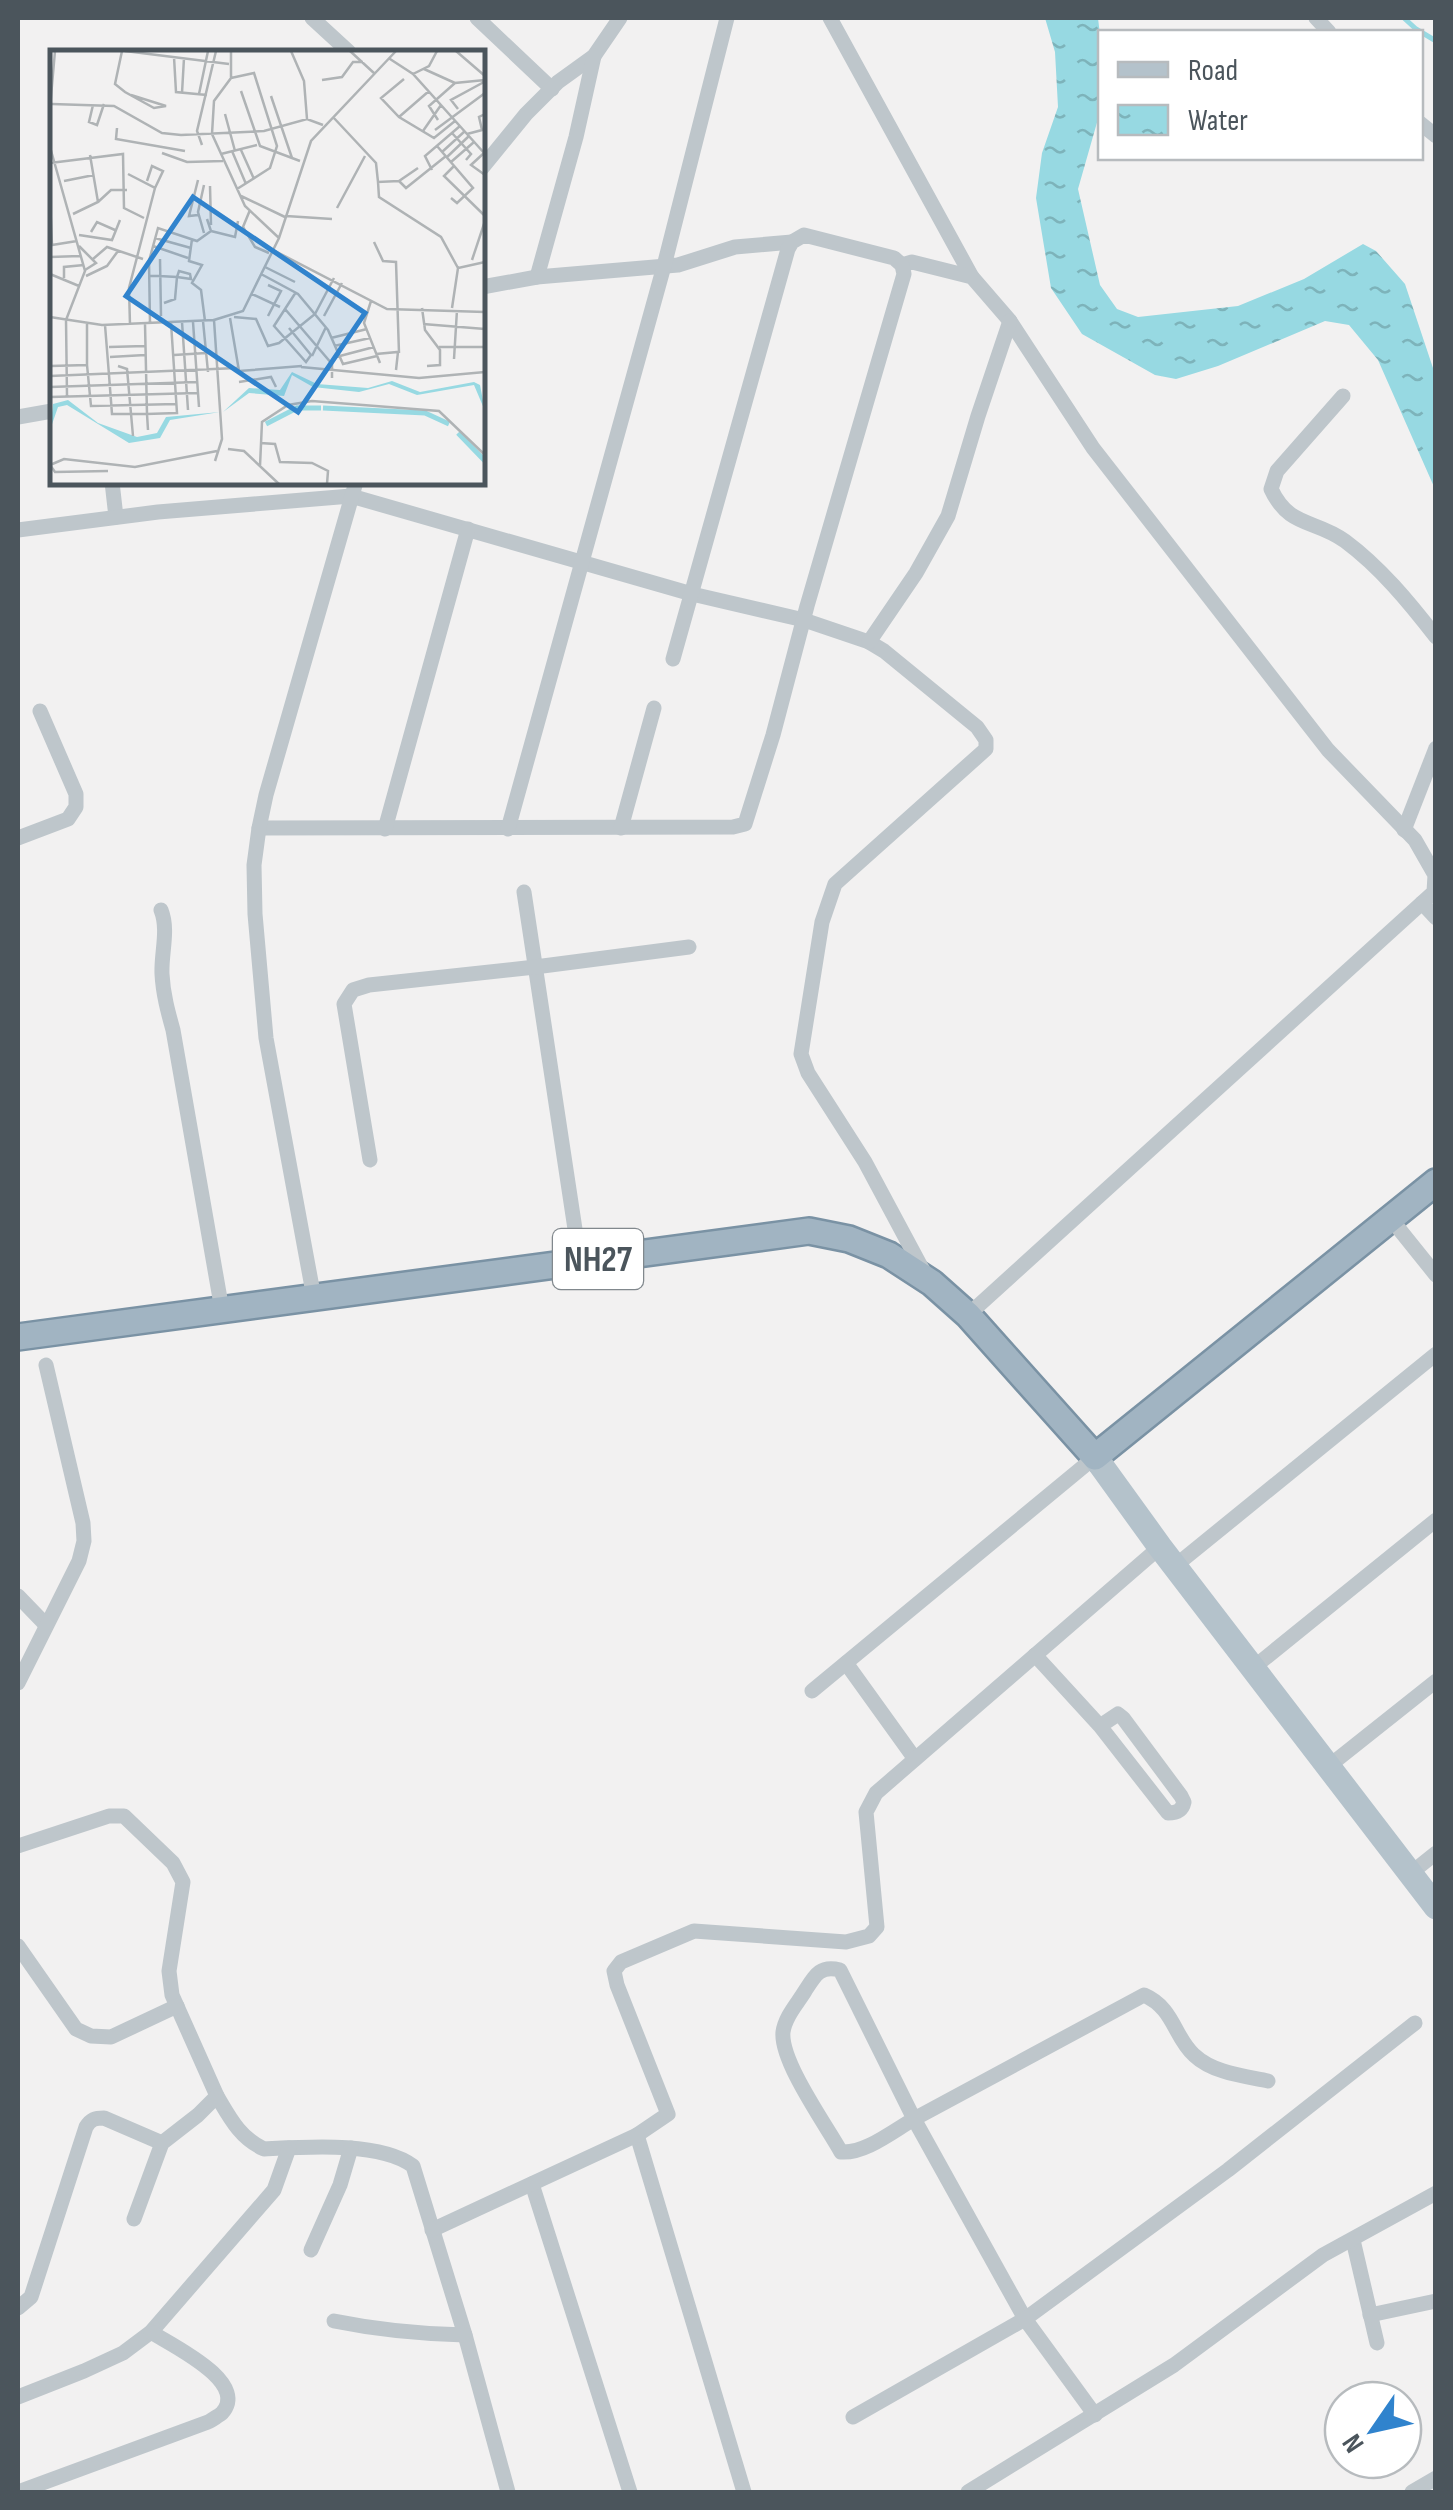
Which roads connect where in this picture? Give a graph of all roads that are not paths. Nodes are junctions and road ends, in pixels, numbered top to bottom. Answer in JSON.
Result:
{"nodes":[{"id":1,"x":312,"y":18,"type":"edge"},
{"id":2,"x":476,"y":18,"type":"edge"},
{"id":3,"x":620,"y":18,"type":"edge"},
{"id":4,"x":727,"y":18,"type":"edge"},
{"id":5,"x":830,"y":18,"type":"edge"},
{"id":6,"x":347,"y":50,"type":"edge"},
{"id":7,"x":594,"y":56,"type":"junction"},
{"id":8,"x":552,"y":89,"type":"junction"},
{"id":9,"x":485,"y":164,"type":"edge"},
{"id":10,"x":792,"y":242,"type":"junction"},
{"id":11,"x":902,"y":265,"type":"junction"},
{"id":12,"x":664,"y":266,"type":"junction"},
{"id":13,"x":537,"y":277,"type":"junction"},
{"id":14,"x":972,"y":277,"type":"junction"},
{"id":15,"x":485,"y":286,"type":"edge"},
{"id":16,"x":1010,"y":321,"type":"junction"},
{"id":17,"x":1342,"y":396,"type":"dead end"},
{"id":18,"x":50,"y":411,"type":"edge"},
{"id":19,"x":18,"y":417,"type":"edge"},
{"id":20,"x":112,"y":485,"type":"edge"},
{"id":21,"x":354,"y":489,"type":"edge"},
{"id":22,"x":116,"y":517,"type":"junction"},
{"id":23,"x":18,"y":530,"type":"edge"},
{"id":24,"x":468,"y":530,"type":"junction"},
{"id":25,"x":580,"y":562,"type":"junction"},
{"id":26,"x":692,"y":594,"type":"junction"},
{"id":27,"x":804,"y":620,"type":"junction"},
{"id":28,"x":1436,"y":636,"type":"edge"},
{"id":29,"x":869,"y":642,"type":"junction"},
{"id":30,"x":674,"y":659,"type":"dead end"},
{"id":31,"x":654,"y":708,"type":"dead end"},
{"id":32,"x":40,"y":711,"type":"dead end"},
{"id":33,"x":1436,"y":748,"type":"edge"},
{"id":34,"x":259,"y":828,"type":"junction"},
{"id":35,"x":385,"y":828,"type":"junction"},
{"id":36,"x":621,"y":828,"type":"junction"},
{"id":37,"x":508,"y":829,"type":"junction"},
{"id":38,"x":1404,"y":830,"type":"junction"},
{"id":39,"x":18,"y":838,"type":"edge"},
{"id":40,"x":524,"y":892,"type":"dead end"},
{"id":41,"x":1422,"y":903,"type":"junction"},
{"id":42,"x":162,"y":910,"type":"dead end"},
{"id":43,"x":1436,"y":918,"type":"edge"},
{"id":44,"x":688,"y":947,"type":"dead end"},
{"id":45,"x":535,"y":968,"type":"junction"},
{"id":46,"x":370,"y":1160,"type":"dead end"},
{"id":47,"x":1436,"y":1182,"type":"edge"},
{"id":48,"x":1390,"y":1218,"type":"junction"},
{"id":49,"x":580,"y":1262,"type":"junction"},
{"id":50,"x":1436,"y":1275,"type":"edge"},
{"id":51,"x":928,"y":1280,"type":"junction"},
{"id":52,"x":314,"y":1298,"type":"junction"},
{"id":53,"x":222,"y":1310,"type":"junction"},
{"id":54,"x":968,"y":1315,"type":"junction"},
{"id":55,"x":18,"y":1337,"type":"edge"},
{"id":56,"x":1436,"y":1354,"type":"edge"},
{"id":57,"x":46,"y":1365,"type":"dead end"},
{"id":58,"x":1095,"y":1457,"type":"junction"},
{"id":59,"x":1436,"y":1520,"type":"edge"},
{"id":60,"x":1167,"y":1557,"type":"junction"},
{"id":61,"x":18,"y":1596,"type":"edge"},
{"id":62,"x":46,"y":1625,"type":"junction"},
{"id":63,"x":1035,"y":1655,"type":"junction"},
{"id":64,"x":846,"y":1663,"type":"junction"},
{"id":65,"x":1254,"y":1668,"type":"junction"},
{"id":66,"x":1436,"y":1681,"type":"edge"},
{"id":67,"x":18,"y":1682,"type":"edge"},
{"id":68,"x":812,"y":1692,"type":"dead end"},
{"id":69,"x":1100,"y":1726,"type":"junction"},
{"id":70,"x":915,"y":1759,"type":"junction"},
{"id":71,"x":1329,"y":1766,"type":"junction"},
{"id":72,"x":18,"y":1846,"type":"edge"},
{"id":73,"x":1436,"y":1854,"type":"edge"},
{"id":74,"x":1412,"y":1873,"type":"junction"},
{"id":75,"x":1436,"y":1907,"type":"edge"},
{"id":76,"x":868,"y":1936,"type":"junction"},
{"id":77,"x":18,"y":1946,"type":"edge"},
{"id":78,"x":829,"y":1968,"type":"junction"},
{"id":79,"x":177,"y":2006,"type":"junction"},
{"id":80,"x":1415,"y":2022,"type":"dead end"},
{"id":81,"x":1268,"y":2081,"type":"dead end"},
{"id":82,"x":218,"y":2096,"type":"junction"},
{"id":83,"x":914,"y":2119,"type":"junction"},
{"id":84,"x":637,"y":2135,"type":"junction"},
{"id":85,"x":162,"y":2143,"type":"junction"},
{"id":86,"x":288,"y":2148,"type":"junction"},
{"id":87,"x":351,"y":2148,"type":"junction"},
{"id":88,"x":532,"y":2184,"type":"junction"},
{"id":89,"x":1436,"y":2193,"type":"edge"},
{"id":90,"x":134,"y":2219,"type":"dead end"},
{"id":91,"x":432,"y":2230,"type":"junction"},
{"id":92,"x":1353,"y":2240,"type":"junction"},
{"id":93,"x":311,"y":2250,"type":"dead end"},
{"id":94,"x":1436,"y":2302,"type":"edge"},
{"id":95,"x":18,"y":2308,"type":"edge"},
{"id":96,"x":1370,"y":2315,"type":"junction"},
{"id":97,"x":1025,"y":2319,"type":"junction"},
{"id":98,"x":334,"y":2321,"type":"dead end"},
{"id":99,"x":151,"y":2332,"type":"junction"},
{"id":100,"x":465,"y":2334,"type":"junction"},
{"id":101,"x":1377,"y":2343,"type":"dead end"},
{"id":102,"x":18,"y":2397,"type":"edge"},
{"id":103,"x":1094,"y":2415,"type":"junction"},
{"id":104,"x":853,"y":2417,"type":"dead end"},
{"id":105,"x":1436,"y":2478,"type":"edge"},
{"id":106,"x":18,"y":2492,"type":"edge"},
{"id":107,"x":508,"y":2492,"type":"edge"},
{"id":108,"x":630,"y":2492,"type":"edge"},
{"id":109,"x":744,"y":2492,"type":"edge"},
{"id":110,"x":968,"y":2492,"type":"edge"},
{"id":111,"x":1412,"y":2492,"type":"edge"}],
"edges":[{"from":1,"to":6,"type":"street"},
{"from":2,"to":8,"type":"street"},
{"from":3,"to":7,"type":"street"},
{"from":4,"to":12,"type":"street"},
{"from":5,"to":14,"type":"street"},
{"from":7,"to":8,"type":"street"},
{"from":7,"to":13,"type":"street"},
{"from":8,"to":9,"type":"street"},
{"from":10,"to":11,"type":"street"},
{"from":10,"to":12,"type":"street"},
{"from":10,"to":26,"type":"street"},
{"from":11,"to":14,"type":"street"},
{"from":11,"to":27,"type":"street"},
{"from":12,"to":13,"type":"street"},
{"from":12,"to":25,"type":"street"},
{"from":13,"to":15,"type":"street"},
{"from":14,"to":16,"type":"street"},
{"from":16,"to":29,"type":"street"},
{"from":16,"to":38,"type":"street"},
{"from":17,"to":28,"type":"street"},
{"from":18,"to":19,"type":"street"},
{"from":20,"to":22,"type":"street"},
{"from":21,"to":22,"type":"street"},
{"from":21,"to":24,"type":"street"},
{"from":21,"to":34,"type":"street"},
{"from":22,"to":23,"type":"street"},
{"from":24,"to":25,"type":"street"},
{"from":24,"to":35,"type":"street"},
{"from":25,"to":26,"type":"street"},
{"from":25,"to":37,"type":"street"},
{"from":26,"to":27,"type":"street"},
{"from":26,"to":30,"type":"street"},
{"from":27,"to":29,"type":"street"},
{"from":27,"to":36,"type":"street"},
{"from":29,"to":51,"type":"street"},
{"from":31,"to":36,"type":"street"},
{"from":32,"to":39,"type":"street"},
{"from":33,"to":38,"type":"street"},
{"from":34,"to":35,"type":"street"},
{"from":34,"to":52,"type":"street"},
{"from":35,"to":37,"type":"street"},
{"from":36,"to":37,"type":"street"},
{"from":38,"to":41,"type":"street"},
{"from":40,"to":45,"type":"street"},
{"from":41,"to":43,"type":"street"},
{"from":41,"to":54,"type":"street"},
{"from":42,"to":53,"type":"street"},
{"from":44,"to":45,"type":"street"},
{"from":45,"to":46,"type":"street"},
{"from":45,"to":49,"type":"street"},
{"from":47,"to":48,"type":"highway"},
{"from":48,"to":50,"type":"street"},
{"from":48,"to":58,"type":"highway"},
{"from":49,"to":51,"type":"highway","number":"NH27"},
{"from":49,"to":52,"type":"highway","number":"NH27"},
{"from":51,"to":54,"type":"highway","number":"NH27"},
{"from":52,"to":53,"type":"highway","number":"NH27"},
{"from":53,"to":55,"type":"highway","number":"NH27"},
{"from":54,"to":58,"type":"highway","number":"NH27"},
{"from":56,"to":60,"type":"street"},
{"from":57,"to":62,"type":"street"},
{"from":58,"to":60,"type":"main road","number":"NH27"},
{"from":58,"to":64,"type":"street"},
{"from":59,"to":65,"type":"street"},
{"from":60,"to":63,"type":"street"},
{"from":60,"to":65,"type":"main road","number":"NH27"},
{"from":61,"to":62,"type":"street"},
{"from":62,"to":67,"type":"street"},
{"from":63,"to":69,"type":"street"},
{"from":63,"to":70,"type":"street"},
{"from":64,"to":68,"type":"street"},
{"from":64,"to":70,"type":"street"},
{"from":65,"to":71,"type":"main road","number":"NH27"},
{"from":66,"to":71,"type":"street"},
{"from":69,"to":69,"type":"street"},
{"from":70,"to":76,"type":"street"},
{"from":71,"to":74,"type":"main road","number":"NH27"},
{"from":72,"to":79,"type":"street"},
{"from":73,"to":74,"type":"street"},
{"from":74,"to":75,"type":"main road","number":"NH27"},
{"from":76,"to":78,"type":"street"},
{"from":76,"to":84,"type":"street"},
{"from":77,"to":79,"type":"street"},
{"from":78,"to":83,"type":"street"},
{"from":78,"to":83,"type":"street"},
{"from":79,"to":82,"type":"street"},
{"from":80,"to":97,"type":"street"},
{"from":81,"to":83,"type":"street"},
{"from":82,"to":85,"type":"street"},
{"from":82,"to":86,"type":"street"},
{"from":83,"to":97,"type":"street"},
{"from":84,"to":88,"type":"street"},
{"from":84,"to":109,"type":"street"},
{"from":85,"to":90,"type":"street"},
{"from":85,"to":95,"type":"street"},
{"from":86,"to":87,"type":"street"},
{"from":86,"to":99,"type":"street"},
{"from":87,"to":91,"type":"street"},
{"from":87,"to":93,"type":"street"},
{"from":88,"to":91,"type":"street"},
{"from":88,"to":108,"type":"street"},
{"from":89,"to":92,"type":"street"},
{"from":91,"to":100,"type":"street"},
{"from":92,"to":96,"type":"street"},
{"from":92,"to":103,"type":"street"},
{"from":94,"to":96,"type":"street"},
{"from":96,"to":101,"type":"street"},
{"from":97,"to":103,"type":"street"},
{"from":97,"to":104,"type":"street"},
{"from":98,"to":100,"type":"street"},
{"from":99,"to":102,"type":"street"},
{"from":99,"to":106,"type":"street"},
{"from":100,"to":107,"type":"street"},
{"from":103,"to":110,"type":"street"},
{"from":105,"to":111,"type":"street"}]}
